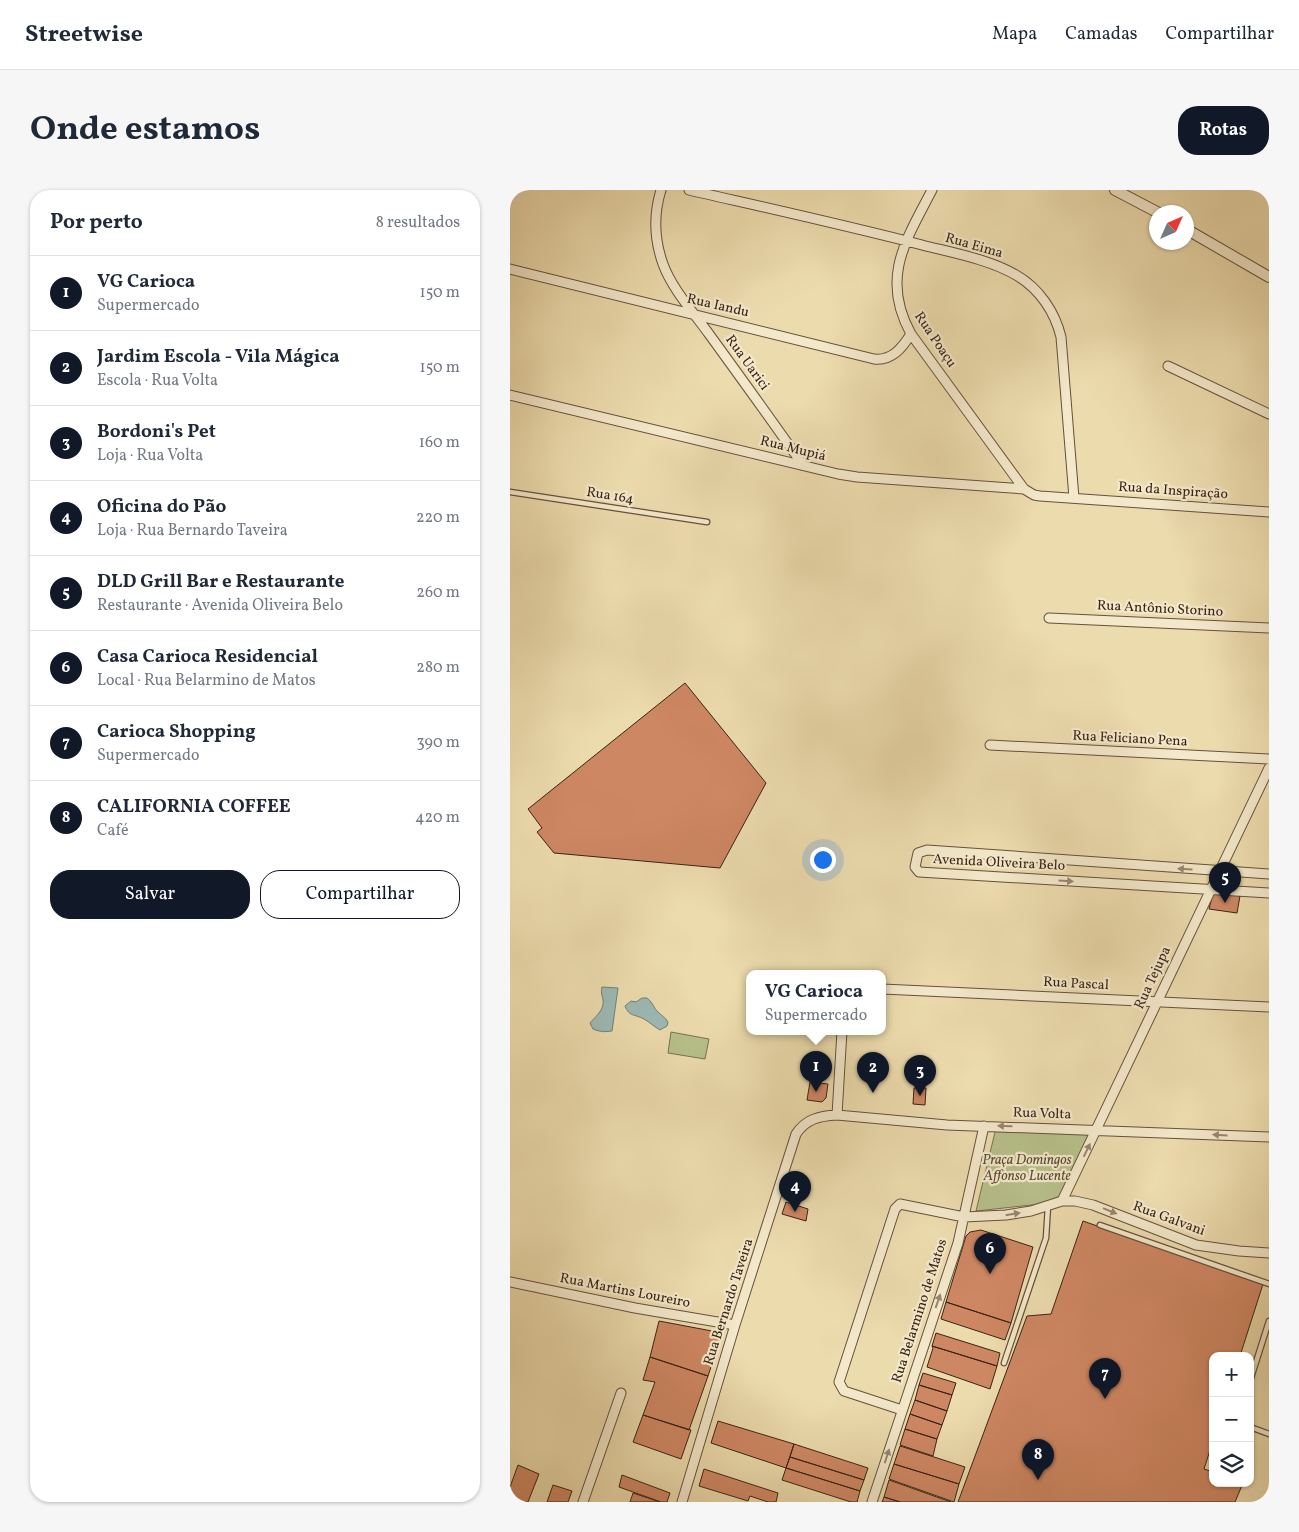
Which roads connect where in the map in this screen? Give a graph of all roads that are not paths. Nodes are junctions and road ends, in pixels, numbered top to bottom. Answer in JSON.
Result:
{"nodes":[{"id":1,"x":661,"y":190,"type":"edge"},
{"id":2,"x":689,"y":190,"type":"edge"},
{"id":3,"x":932,"y":190,"type":"edge"},
{"id":4,"x":1115,"y":190,"type":"edge"},
{"id":5,"x":1149,"y":208,"type":"edge"},
{"id":6,"x":1194,"y":234,"type":"edge"},
{"id":7,"x":905,"y":241,"type":"junction"},
{"id":8,"x":510,"y":269,"type":"edge"},
{"id":9,"x":1269,"y":277,"type":"edge"},
{"id":10,"x":695,"y":315,"type":"junction"},
{"id":11,"x":911,"y":334,"type":"junction"},
{"id":12,"x":1168,"y":366,"type":"dead end"},
{"id":13,"x":510,"y":395,"type":"edge"},
{"id":14,"x":1269,"y":414,"type":"edge"},
{"id":15,"x":803,"y":465,"type":"junction"},
{"id":16,"x":1024,"y":489,"type":"junction"},
{"id":17,"x":510,"y":492,"type":"edge"},
{"id":18,"x":1074,"y":498,"type":"junction"},
{"id":19,"x":1269,"y":512,"type":"edge"},
{"id":20,"x":707,"y":522,"type":"dead end"},
{"id":21,"x":1049,"y":618,"type":"dead end"},
{"id":22,"x":1269,"y":628,"type":"edge"},
{"id":23,"x":990,"y":745,"type":"dead end"},
{"id":24,"x":1269,"y":760,"type":"edge"},
{"id":25,"x":1269,"y":768,"type":"edge"},
{"id":26,"x":1219,"y":871,"type":"junction"},
{"id":27,"x":1269,"y":874,"type":"edge"},
{"id":28,"x":1210,"y":890,"type":"junction"},
{"id":29,"x":1269,"y":893,"type":"edge"},
{"id":30,"x":886,"y":989,"type":"edge"},
{"id":31,"x":1157,"y":1001,"type":"junction"},
{"id":32,"x":1269,"y":1007,"type":"edge"},
{"id":33,"x":842,"y":1035,"type":"edge"},
{"id":34,"x":836,"y":1114,"type":"junction"},
{"id":35,"x":814,"y":1118,"type":"joint"},
{"id":36,"x":984,"y":1126,"type":"junction"},
{"id":37,"x":1097,"y":1130,"type":"junction"},
{"id":38,"x":1269,"y":1137,"type":"edge"},
{"id":39,"x":1062,"y":1201,"type":"junction"},
{"id":40,"x":1048,"y":1206,"type":"junction"},
{"id":41,"x":964,"y":1217,"type":"junction"},
{"id":42,"x":1100,"y":1225,"type":"dead end"},
{"id":43,"x":1269,"y":1252,"type":"edge"},
{"id":44,"x":510,"y":1282,"type":"edge"},
{"id":45,"x":1269,"y":1284,"type":"edge"},
{"id":46,"x":1269,"y":1321,"type":"edge"},
{"id":47,"x":735,"y":1325,"type":"junction"},
{"id":48,"x":1004,"y":1363,"type":"dead end"},
{"id":49,"x":1254,"y":1368,"type":"edge"},
{"id":50,"x":621,"y":1393,"type":"dead end"},
{"id":51,"x":902,"y":1410,"type":"junction"},
{"id":52,"x":1254,"y":1428,"type":"edge"},
{"id":53,"x":1269,"y":1434,"type":"edge"},
{"id":54,"x":583,"y":1502,"type":"edge"},
{"id":55,"x":682,"y":1502,"type":"edge"},
{"id":56,"x":872,"y":1502,"type":"edge"}],
"edges":[{"from":1,"to":10,"type":"street","name":"Rua Uarici"},
{"from":2,"to":7,"type":"street","name":"Rua Eima"},
{"from":3,"to":7,"type":"street","name":"Rua Poaçu"},
{"from":4,"to":5,"type":"street"},
{"from":6,"to":9,"type":"street"},
{"from":7,"to":11,"type":"street","name":"Rua Poaçu"},
{"from":7,"to":18,"type":"street","name":"Rua Eima"},
{"from":8,"to":10,"type":"street","name":"Rua Iandu"},
{"from":10,"to":11,"type":"street","name":"Rua Iandu"},
{"from":10,"to":15,"type":"street","name":"Rua Uarici"},
{"from":11,"to":16,"type":"street","name":"Rua Poaçu"},
{"from":12,"to":14,"type":"street"},
{"from":13,"to":15,"type":"street","name":"Rua Mupiá"},
{"from":15,"to":16,"type":"street","name":"Rua Mupiá"},
{"from":16,"to":18,"type":"street","name":"Rua Mupiá"},
{"from":17,"to":20,"type":"lane","name":"Rua 164"},
{"from":18,"to":19,"type":"street","name":"Rua da Inspiração"},
{"from":21,"to":22,"type":"street","name":"Rua Antônio Storino"},
{"from":23,"to":24,"type":"street","name":"Rua Feliciano Pena"},
{"from":25,"to":26,"type":"street","name":"Rua Tejupa"},
{"from":26,"to":27,"type":"street","name":"Avenida Oliveira Belo"},
{"from":26,"to":28,"type":"street","name":"Rua Tejupa"},
{"from":26,"to":28,"type":"street","name":"Avenida Oliveira Belo","one_way":true},
{"from":28,"to":29,"type":"street","name":"Avenida Oliveira Belo"},
{"from":28,"to":31,"type":"street","name":"Rua Tejupa"},
{"from":30,"to":31,"type":"street","name":"Rua Pascal"},
{"from":31,"to":32,"type":"street","name":"Rua Pascal"},
{"from":31,"to":37,"type":"street","name":"Rua Tejupa"},
{"from":33,"to":34,"type":"street"},
{"from":34,"to":35,"type":"street","name":"Rua Volta"},
{"from":34,"to":36,"type":"street","name":"Rua Volta"},
{"from":35,"to":47,"type":"street","name":"Rua Bernardo Taveira"},
{"from":37,"to":36,"type":"street","name":"Rua Volta","one_way":true},
{"from":36,"to":41,"type":"street","name":"Rua Belarmino de Matos"},
{"from":38,"to":37,"type":"street","name":"Rua Volta","one_way":true},
{"from":39,"to":37,"type":"street","name":"Rua Tejupa","one_way":true},
{"from":39,"to":40,"type":"street"},
{"from":39,"to":43,"type":"street","name":"Rua Galvani","one_way":true},
{"from":41,"to":40,"type":"street","one_way":true},
{"from":40,"to":48,"type":"lane"},
{"from":51,"to":41,"type":"street","name":"Rua Belarmino de Matos","one_way":true},
{"from":41,"to":51,"type":"street"},
{"from":42,"to":45,"type":"lane"},
{"from":44,"to":47,"type":"street","name":"Rua Martins Loureiro"},
{"from":46,"to":49,"type":"lane"},
{"from":47,"to":55,"type":"street","name":"Rua Bernardo Taveira"},
{"from":50,"to":54,"type":"street"},
{"from":56,"to":51,"type":"street","name":"Rua Belarmino de Matos","one_way":true},
{"from":52,"to":53,"type":"lane"}]}
